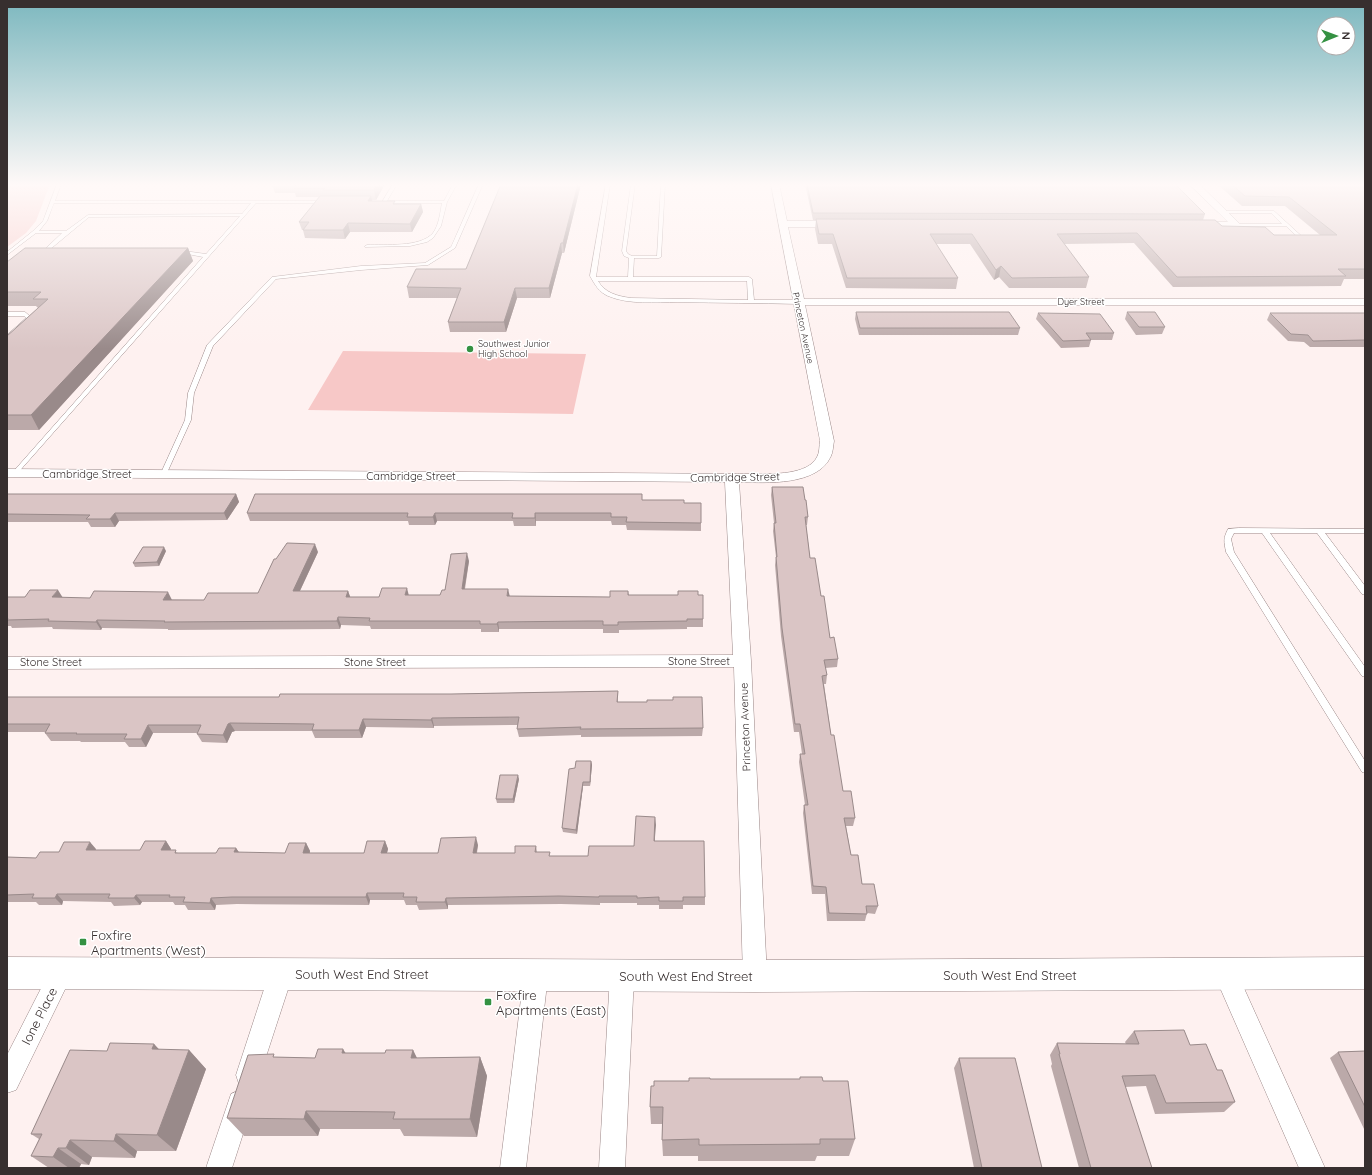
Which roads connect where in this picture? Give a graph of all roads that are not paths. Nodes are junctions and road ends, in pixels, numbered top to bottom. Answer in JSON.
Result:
{"nodes":[{"id":1,"x":26,"y":239,"type":"edge"},
{"id":2,"x":59,"y":239,"type":"edge"},
{"id":3,"x":222,"y":239,"type":"edge"},
{"id":4,"x":428,"y":239,"type":"edge"},
{"id":5,"x":457,"y":239,"type":"edge"},
{"id":6,"x":600,"y":239,"type":"edge"},
{"id":7,"x":626,"y":239,"type":"edge"},
{"id":8,"x":660,"y":239,"type":"edge"},
{"id":9,"x":785,"y":239,"type":"edge"},
{"id":10,"x":1302,"y":239,"type":"edge"},
{"id":11,"x":1306,"y":242,"type":"edge"},
{"id":12,"x":367,"y":246,"type":"dead end"},
{"id":13,"x":175,"y":251,"type":"edge"},
{"id":14,"x":51,"y":252,"type":"edge"},
{"id":15,"x":7,"y":254,"type":"edge"},
{"id":16,"x":207,"y":256,"type":"junction"},
{"id":17,"x":632,"y":257,"type":"junction"},
{"id":18,"x":595,"y":279,"type":"junction"},
{"id":19,"x":630,"y":279,"type":"junction"},
{"id":20,"x":751,"y":302,"type":"junction"},
{"id":21,"x":798,"y":302,"type":"junction"},
{"id":22,"x":1365,"y":302,"type":"edge"},
{"id":23,"x":7,"y":314,"type":"edge"},
{"id":24,"x":7,"y":338,"type":"edge"},
{"id":25,"x":814,"y":469,"type":"joint"},
{"id":26,"x":11,"y":474,"type":"edge"},
{"id":27,"x":163,"y":475,"type":"junction"},
{"id":28,"x":732,"y":478,"type":"junction"},
{"id":29,"x":1264,"y":530,"type":"junction"},
{"id":30,"x":1319,"y":531,"type":"junction"},
{"id":31,"x":1365,"y":531,"type":"edge"},
{"id":32,"x":1365,"y":592,"type":"edge"},
{"id":33,"x":742,"y":661,"type":"junction"},
{"id":34,"x":7,"y":662,"type":"edge"},
{"id":35,"x":1365,"y":674,"type":"edge"},
{"id":36,"x":1365,"y":769,"type":"edge"},
{"id":37,"x":7,"y":973,"type":"edge"},
{"id":38,"x":61,"y":973,"type":"junction"},
{"id":39,"x":1365,"y":973,"type":"edge"},
{"id":40,"x":281,"y":974,"type":"junction"},
{"id":41,"x":1226,"y":974,"type":"junction"},
{"id":42,"x":536,"y":975,"type":"junction"},
{"id":43,"x":622,"y":976,"type":"junction"},
{"id":44,"x":755,"y":976,"type":"junction"},
{"id":45,"x":7,"y":1081,"type":"edge"},
{"id":46,"x":219,"y":1168,"type":"edge"},
{"id":47,"x":513,"y":1168,"type":"edge"},
{"id":48,"x":612,"y":1168,"type":"edge"},
{"id":49,"x":1312,"y":1168,"type":"edge"}],
"edges":[{"from":1,"to":15,"type":"lane"},
{"from":2,"to":14,"type":"lane"},
{"from":3,"to":16,"type":"lane"},
{"from":4,"to":12,"type":"lane"},
{"from":5,"to":27,"type":"lane"},
{"from":6,"to":18,"type":"lane"},
{"from":7,"to":17,"type":"lane"},
{"from":8,"to":17,"type":"lane"},
{"from":9,"to":21,"type":"street","name":"Princeton Avenue"},
{"from":10,"to":11,"type":"lane"},
{"from":13,"to":16,"type":"lane"},
{"from":16,"to":26,"type":"lane"},
{"from":17,"to":19,"type":"lane"},
{"from":18,"to":19,"type":"lane"},
{"from":18,"to":20,"type":"lane"},
{"from":19,"to":20,"type":"lane"},
{"from":20,"to":21,"type":"lane"},
{"from":21,"to":22,"type":"street","name":"Dyer Street"},
{"from":21,"to":25,"type":"street","name":"Princeton Avenue"},
{"from":23,"to":24,"type":"lane"},
{"from":25,"to":28,"type":"street","name":"Cambridge Street"},
{"from":26,"to":27,"type":"street","name":"Cambridge Street"},
{"from":27,"to":28,"type":"street","name":"Cambridge Street"},
{"from":28,"to":33,"type":"street","name":"Princeton Avenue"},
{"from":29,"to":30,"type":"lane"},
{"from":29,"to":35,"type":"lane"},
{"from":29,"to":36,"type":"lane"},
{"from":30,"to":31,"type":"lane"},
{"from":30,"to":32,"type":"lane"},
{"from":33,"to":34,"type":"street","name":"Stone Street"},
{"from":33,"to":44,"type":"street","name":"Princeton Avenue"},
{"from":37,"to":38,"type":"street","name":"South West End Street"},
{"from":38,"to":40,"type":"street","name":"South West End Street"},
{"from":38,"to":45,"type":"street","name":"Ione Place"},
{"from":39,"to":41,"type":"street","name":"South West End Street"},
{"from":40,"to":42,"type":"street","name":"South West End Street"},
{"from":40,"to":46,"type":"street"},
{"from":41,"to":44,"type":"street","name":"South West End Street"},
{"from":41,"to":49,"type":"street"},
{"from":42,"to":43,"type":"street","name":"South West End Street"},
{"from":42,"to":47,"type":"street"},
{"from":43,"to":44,"type":"street","name":"South West End Street"},
{"from":43,"to":48,"type":"street"}]}
